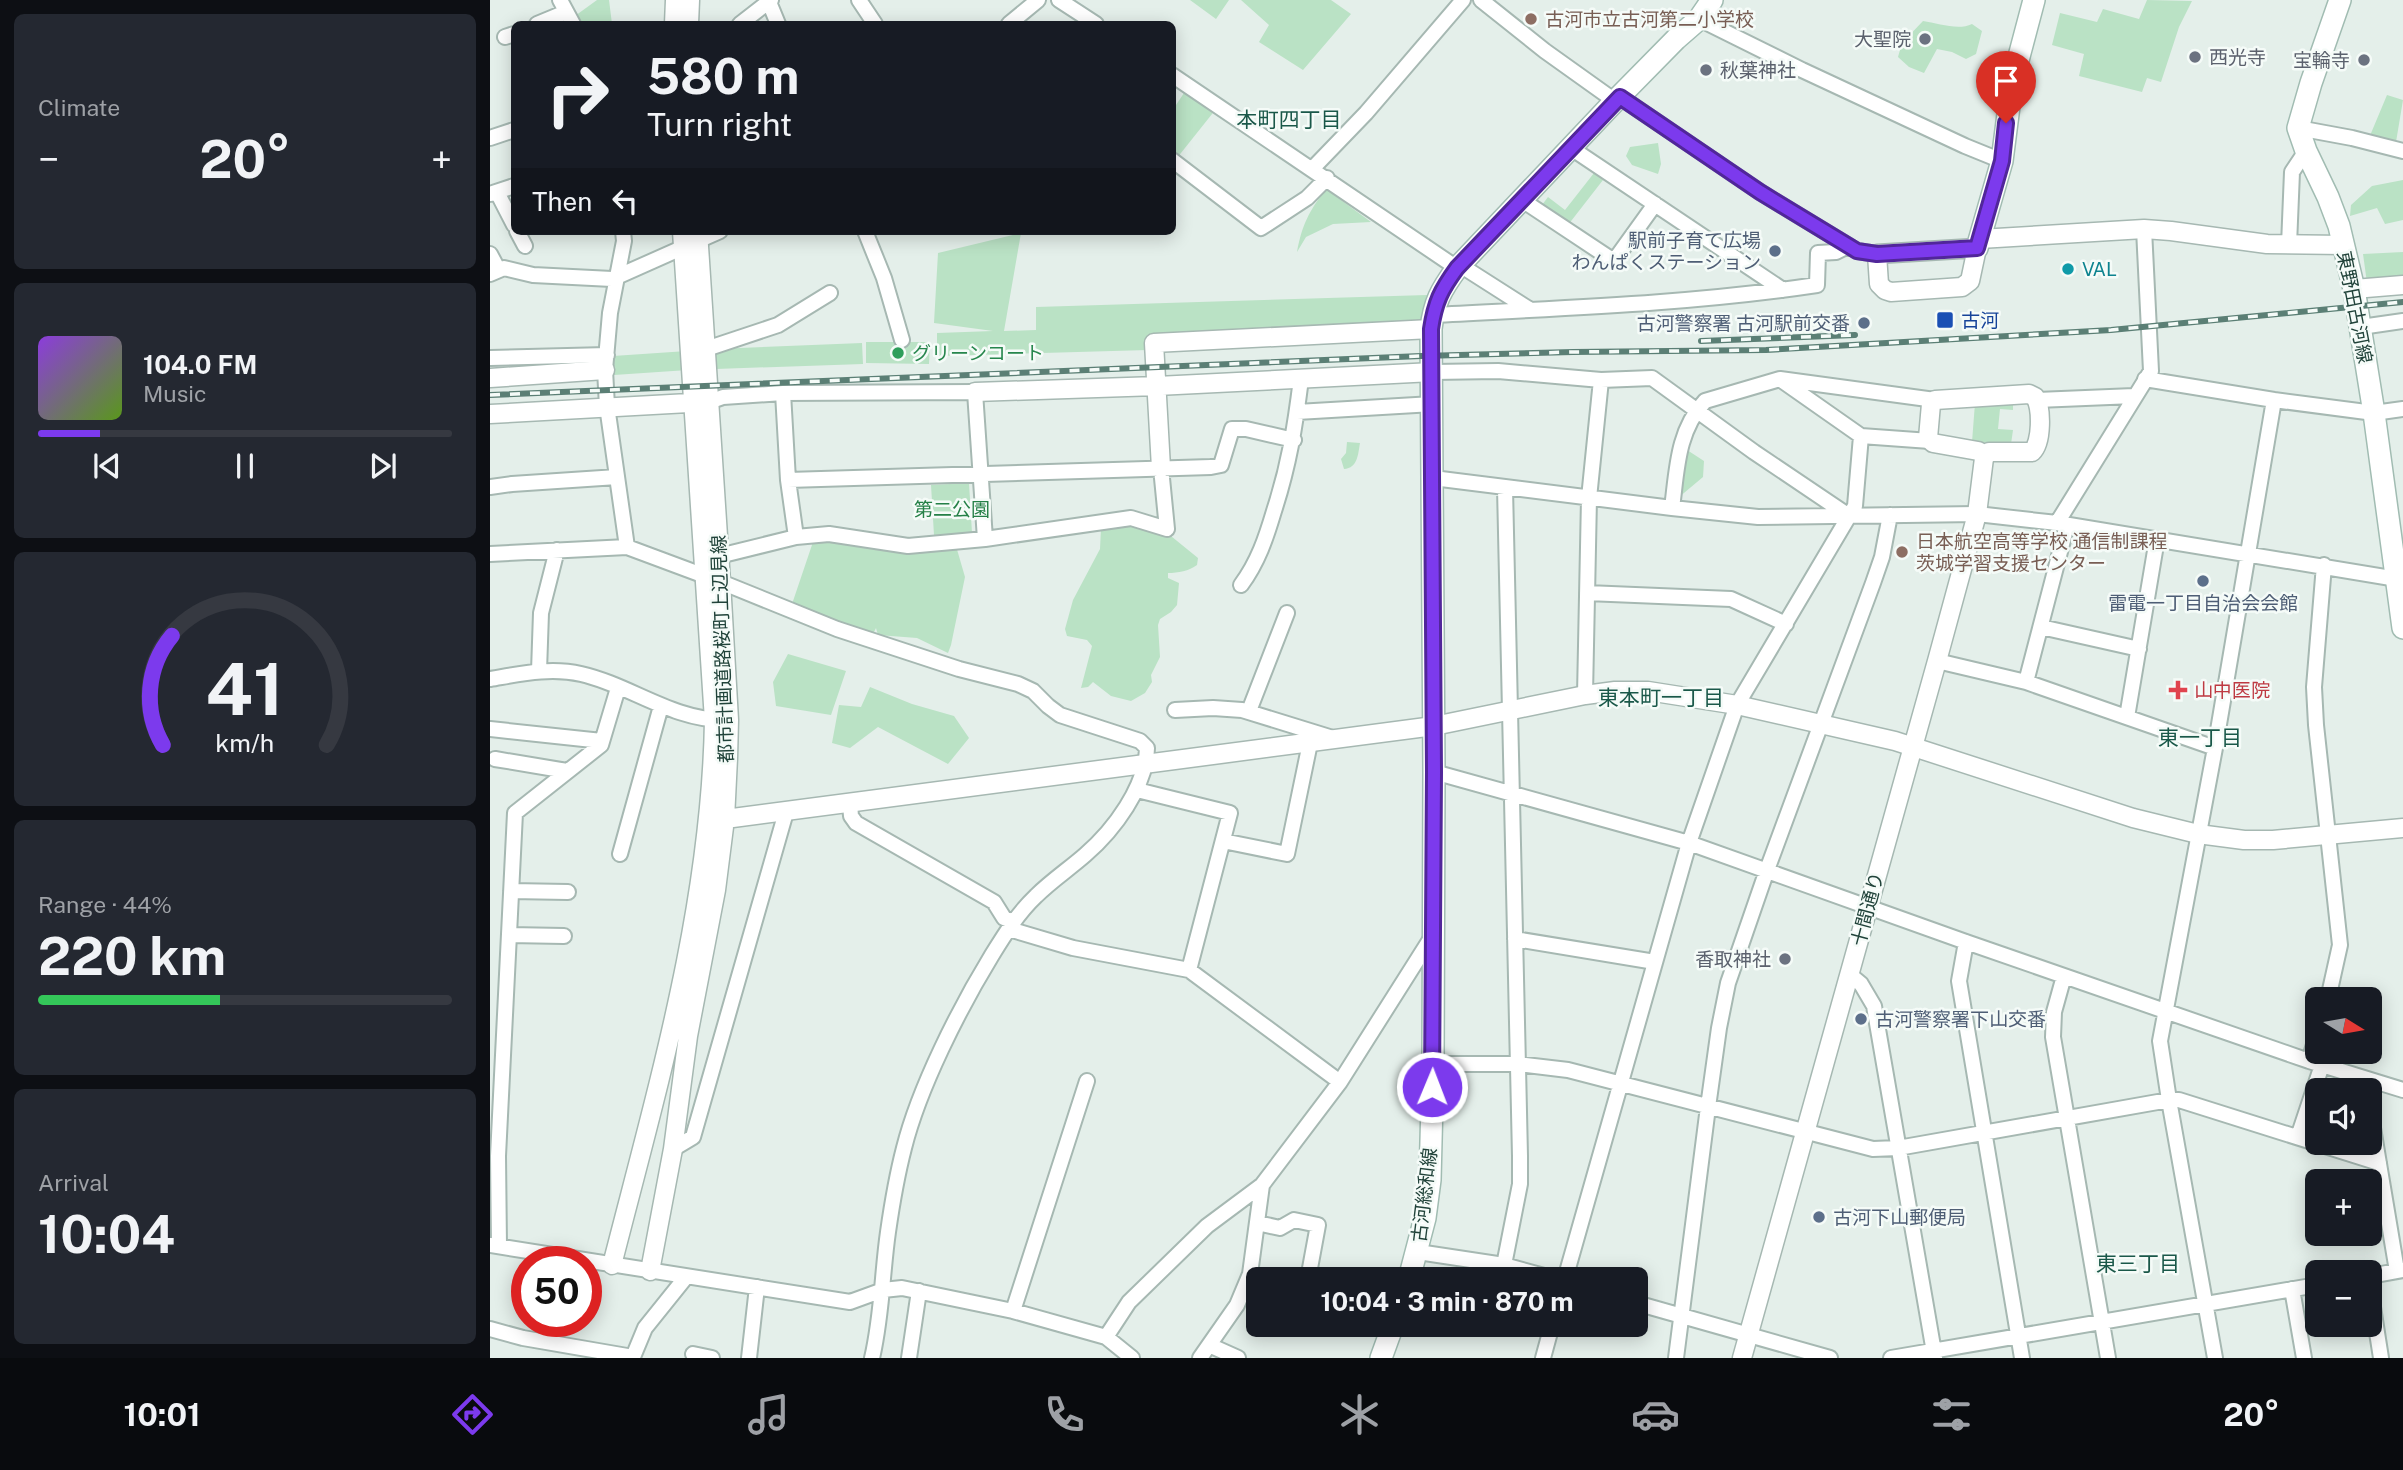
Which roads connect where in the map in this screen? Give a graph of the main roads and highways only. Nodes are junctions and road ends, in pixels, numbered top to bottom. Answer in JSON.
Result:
{"nodes":[{"id":1,"x":1712,"y":0,"type":"edge"},
{"id":2,"x":2034,"y":0,"type":"edge"},
{"id":3,"x":2340,"y":0,"type":"edge"},
{"id":4,"x":1979,"y":244,"type":"road end"},
{"id":5,"x":2399,"y":587,"type":"edge"},
{"id":6,"x":2403,"y":628,"type":"edge"},
{"id":7,"x":1413,"y":1267,"type":"edge"},
{"id":8,"x":1389,"y":1337,"type":"edge"},
{"id":9,"x":1381,"y":1358,"type":"edge"}],
"edges":[{"from":1,"to":7,"type":"main road","name":"古河総和線"},
{"from":2,"to":4,"type":"main road"},
{"from":3,"to":5,"type":"main road","name":"東野田古河線"},
{"from":5,"to":6,"type":"main road","name":"東野田古河線"},
{"from":8,"to":9,"type":"main road"}]}
